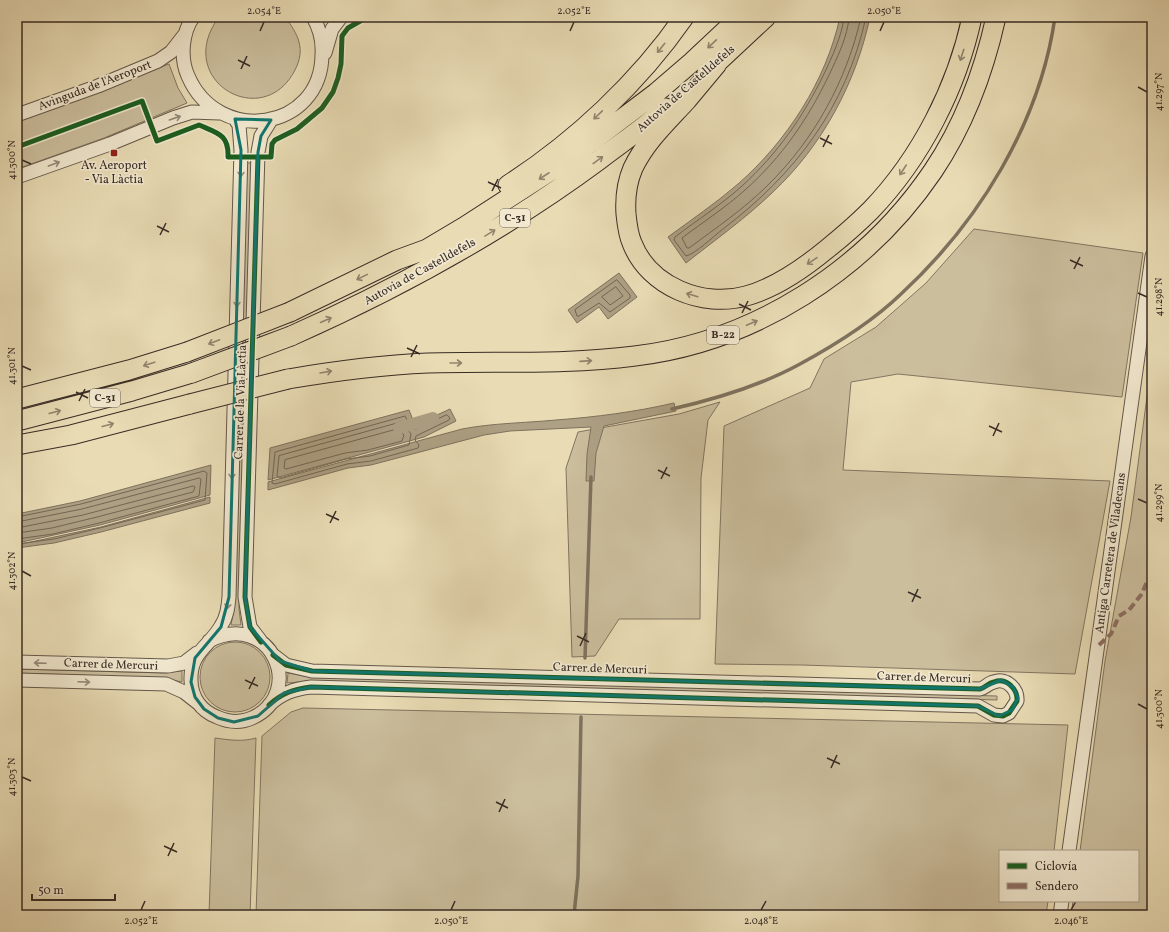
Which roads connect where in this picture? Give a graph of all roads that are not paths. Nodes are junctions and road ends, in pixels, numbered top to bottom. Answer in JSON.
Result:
{"nodes":[{"id":1,"x":193,"y":17,"type":"edge"},
{"id":2,"x":314,"y":17,"type":"edge"},
{"id":3,"x":341,"y":17,"type":"edge"},
{"id":4,"x":684,"y":17,"type":"edge"},
{"id":5,"x":740,"y":17,"type":"edge"},
{"id":6,"x":766,"y":17,"type":"edge"},
{"id":7,"x":972,"y":17,"type":"edge"},
{"id":8,"x":996,"y":17,"type":"edge"},
{"id":9,"x":186,"y":33,"type":"junction"},
{"id":10,"x":322,"y":64,"type":"junction"},
{"id":11,"x":717,"y":64,"type":"junction"},
{"id":12,"x":219,"y":113,"type":"junction"},
{"id":13,"x":17,"y":115,"type":"edge"},
{"id":14,"x":235,"y":119,"type":"junction"},
{"id":15,"x":271,"y":120,"type":"junction"},
{"id":16,"x":17,"y":177,"type":"edge"},
{"id":17,"x":1152,"y":256,"type":"edge"},
{"id":18,"x":397,"y":260,"type":"junction"},
{"id":19,"x":17,"y":399,"type":"edge"},
{"id":20,"x":17,"y":421,"type":"edge"},
{"id":21,"x":17,"y":445,"type":"edge"},
{"id":22,"x":262,"y":642,"type":"junction"},
{"id":23,"x":204,"y":646,"type":"junction"},
{"id":24,"x":273,"y":655,"type":"junction"},
{"id":25,"x":17,"y":662,"type":"edge"},
{"id":26,"x":17,"y":680,"type":"edge"},
{"id":27,"x":199,"y":704,"type":"junction"},
{"id":28,"x":269,"y":704,"type":"junction"},
{"id":29,"x":1069,"y":850,"type":"edge"},
{"id":30,"x":1062,"y":902,"type":"edge"},
{"id":31,"x":1060,"y":915,"type":"edge"}],
"edges":[{"from":1,"to":9,"type":"street"},
{"from":2,"to":10,"type":"street"},
{"from":3,"to":10,"type":"street"},
{"from":4,"to":18,"type":"highway","one_way":true},
{"from":5,"to":18,"type":"highway","name":"Autovia de Castelldefels","number":"C-31","one_way":true},
{"from":6,"to":11,"type":"highway","name":"Autovia de Castelldefels","number":"C-31"},
{"from":7,"to":11,"type":"highway","one_way":true},
{"from":21,"to":8,"type":"highway","number":"B-22","one_way":true,"bridge":true},
{"from":9,"to":12,"type":"street"},
{"from":9,"to":13,"type":"street","name":"Avinguda de l'Aeroport"},
{"from":10,"to":15,"type":"street"},
{"from":20,"to":11,"type":"highway","name":"Autovia de Castelldefels","number":"C-31","one_way":true,"bridge":true},
{"from":12,"to":14,"type":"street"},
{"from":16,"to":12,"type":"street","one_way":true},
{"from":14,"to":15,"type":"street"},
{"from":14,"to":23,"type":"street","name":"Carrer de la Via Làctia","one_way":true},
{"from":15,"to":22,"type":"street","name":"Carrer de la Via Làctia"},
{"from":17,"to":29,"type":"street","name":"Antiga Carretera de Viladecans"},
{"from":18,"to":19,"type":"highway","name":"Autovia de Castelldefels","number":"C-31","one_way":true,"bridge":true},
{"from":22,"to":23,"type":"street"},
{"from":22,"to":24,"type":"street"},
{"from":23,"to":25,"type":"street","name":"Carrer de Mercuri","one_way":true},
{"from":23,"to":27,"type":"street"},
{"from":24,"to":28,"type":"street"},
{"from":24,"to":28,"type":"street","name":"Carrer de Mercuri"},
{"from":26,"to":27,"type":"street","name":"Carrer de Mercuri","one_way":true},
{"from":27,"to":28,"type":"street"},
{"from":30,"to":31,"type":"street"}]}
